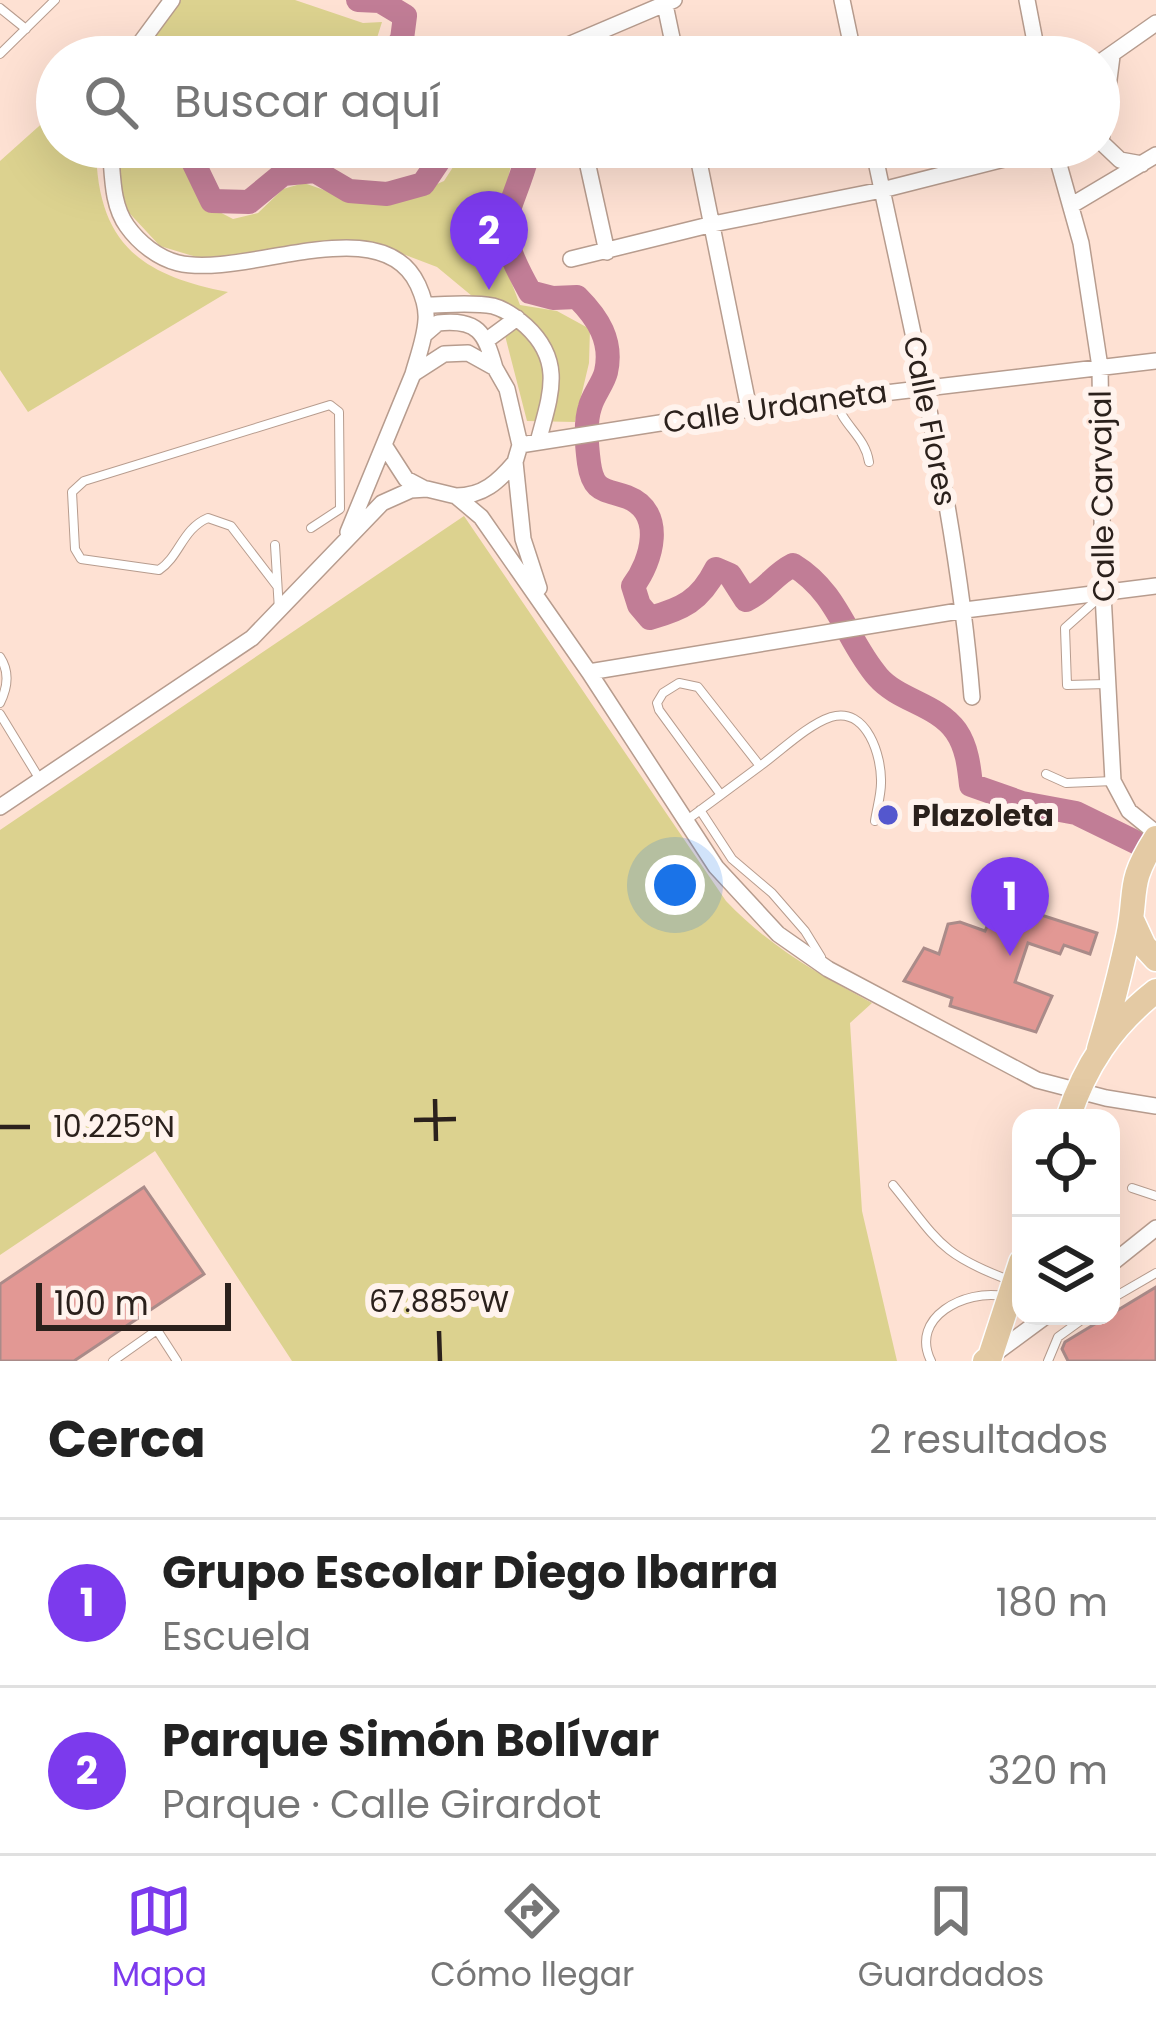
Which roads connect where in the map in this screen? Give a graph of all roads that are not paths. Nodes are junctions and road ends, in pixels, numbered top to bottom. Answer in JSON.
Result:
{"nodes":[{"id":1,"x":32,"y":0,"type":"edge"},
{"id":2,"x":56,"y":0,"type":"edge"},
{"id":3,"x":172,"y":0,"type":"edge"},
{"id":4,"x":842,"y":0,"type":"edge"},
{"id":5,"x":1027,"y":0,"type":"edge"},
{"id":6,"x":667,"y":1,"type":"edge"},
{"id":7,"x":0,"y":8,"type":"edge"},
{"id":8,"x":44,"y":12,"type":"junction"},
{"id":9,"x":1156,"y":23,"type":"edge"},
{"id":10,"x":26,"y":29,"type":"junction"},
{"id":11,"x":145,"y":36,"type":"edge"},
{"id":12,"x":588,"y":36,"type":"edge"},
{"id":13,"x":673,"y":36,"type":"edge"},
{"id":14,"x":850,"y":36,"type":"edge"},
{"id":15,"x":1034,"y":36,"type":"edge"},
{"id":16,"x":1120,"y":48,"type":"edge"},
{"id":17,"x":0,"y":54,"type":"edge"},
{"id":18,"x":1149,"y":159,"type":"edge"},
{"id":19,"x":112,"y":168,"type":"edge"},
{"id":20,"x":588,"y":168,"type":"edge"},
{"id":21,"x":701,"y":168,"type":"edge"},
{"id":22,"x":877,"y":168,"type":"edge"},
{"id":23,"x":969,"y":168,"type":"edge"},
{"id":24,"x":1059,"y":168,"type":"edge"},
{"id":25,"x":882,"y":190,"type":"junction"},
{"id":26,"x":1072,"y":205,"type":"junction"},
{"id":27,"x":713,"y":224,"type":"junction"},
{"id":28,"x":607,"y":252,"type":"junction"},
{"id":29,"x":572,"y":259,"type":"dead end"},
{"id":30,"x":425,"y":305,"type":"junction"},
{"id":31,"x":517,"y":317,"type":"junction"},
{"id":32,"x":424,"y":334,"type":"junction"},
{"id":33,"x":487,"y":340,"type":"junction"},
{"id":34,"x":1156,"y":361,"type":"edge"},
{"id":35,"x":1100,"y":367,"type":"junction"},
{"id":36,"x":495,"y":368,"type":"junction"},
{"id":37,"x":413,"y":374,"type":"junction"},
{"id":38,"x":925,"y":386,"type":"junction"},
{"id":39,"x":836,"y":398,"type":"junction"},
{"id":40,"x":749,"y":409,"type":"junction"},
{"id":41,"x":542,"y":441,"type":"junction"},
{"id":42,"x":386,"y":448,"type":"junction"},
{"id":43,"x":517,"y":453,"type":"junction"},
{"id":44,"x":869,"y":462,"type":"dead end"},
{"id":45,"x":427,"y":489,"type":"junction"},
{"id":46,"x":456,"y":496,"type":"junction"},
{"id":47,"x":311,"y":528,"type":"dead end"},
{"id":48,"x":345,"y":538,"type":"junction"},
{"id":49,"x":275,"y":545,"type":"dead end"},
{"id":50,"x":278,"y":586,"type":"junction"},
{"id":51,"x":1156,"y":586,"type":"edge"},
{"id":52,"x":1103,"y":594,"type":"junction"},
{"id":53,"x":546,"y":608,"type":"junction"},
{"id":54,"x":965,"y":610,"type":"junction"},
{"id":55,"x":279,"y":612,"type":"junction"},
{"id":56,"x":0,"y":657,"type":"edge"},
{"id":57,"x":589,"y":672,"type":"junction"},
{"id":58,"x":3,"y":676,"type":"edge"},
{"id":59,"x":1108,"y":683,"type":"junction"},
{"id":60,"x":972,"y":697,"type":"dead end"},
{"id":61,"x":0,"y":703,"type":"edge"},
{"id":62,"x":0,"y":714,"type":"edge"},
{"id":63,"x":760,"y":766,"type":"junction"},
{"id":64,"x":1046,"y":774,"type":"dead end"},
{"id":65,"x":40,"y":779,"type":"junction"},
{"id":66,"x":1113,"y":781,"type":"junction"},
{"id":67,"x":721,"y":794,"type":"junction"},
{"id":68,"x":0,"y":807,"type":"edge"},
{"id":69,"x":693,"y":815,"type":"junction"},
{"id":70,"x":875,"y":821,"type":"dead end"},
{"id":71,"x":1155,"y":838,"type":"edge"},
{"id":72,"x":1132,"y":920,"type":"junction"},
{"id":73,"x":1156,"y":959,"type":"edge"},
{"id":74,"x":828,"y":969,"type":"junction"},
{"id":75,"x":1156,"y":991,"type":"edge"},
{"id":76,"x":1099,"y":1049,"type":"junction"},
{"id":77,"x":1077,"y":1090,"type":"junction"},
{"id":78,"x":1156,"y":1106,"type":"edge"},
{"id":79,"x":1071,"y":1109,"type":"edge"},
{"id":80,"x":893,"y":1185,"type":"dead end"},
{"id":81,"x":1132,"y":1188,"type":"dead end"},
{"id":82,"x":1156,"y":1196,"type":"edge"},
{"id":83,"x":1156,"y":1228,"type":"edge"},
{"id":84,"x":1120,"y":1255,"type":"edge"},
{"id":85,"x":1156,"y":1273,"type":"edge"},
{"id":86,"x":1012,"y":1279,"type":"edge"},
{"id":87,"x":1012,"y":1284,"type":"edge"},
{"id":88,"x":1120,"y":1294,"type":"edge"},
{"id":89,"x":1012,"y":1296,"type":"edge"},
{"id":90,"x":1035,"y":1325,"type":"edge"},
{"id":91,"x":1075,"y":1325,"type":"edge"},
{"id":92,"x":990,"y":1360,"type":"edge"},
{"id":93,"x":113,"y":1361,"type":"edge"},
{"id":94,"x":177,"y":1361,"type":"edge"},
{"id":95,"x":931,"y":1361,"type":"edge"},
{"id":96,"x":1048,"y":1361,"type":"edge"}],
"edges":[{"from":1,"to":8,"type":"lane"},
{"from":2,"to":8,"type":"lane"},
{"from":3,"to":11,"type":"street"},
{"from":4,"to":14,"type":"street"},
{"from":5,"to":15,"type":"street"},
{"from":6,"to":12,"type":"street"},
{"from":6,"to":13,"type":"street"},
{"from":7,"to":10,"type":"lane"},
{"from":8,"to":10,"type":"lane"},
{"from":9,"to":16,"type":"street"},
{"from":10,"to":17,"type":"lane"},
{"from":18,"to":26,"type":"street"},
{"from":19,"to":30,"type":"street"},
{"from":20,"to":28,"type":"street"},
{"from":21,"to":27,"type":"street"},
{"from":22,"to":25,"type":"street","name":"Calle Flores"},
{"from":23,"to":25,"type":"street"},
{"from":24,"to":26,"type":"street","name":"Calle Carvajal"},
{"from":25,"to":27,"type":"street"},
{"from":25,"to":38,"type":"street","name":"Calle Flores"},
{"from":26,"to":35,"type":"street","name":"Calle Carvajal"},
{"from":27,"to":28,"type":"street"},
{"from":27,"to":40,"type":"street"},
{"from":28,"to":29,"type":"street"},
{"from":30,"to":31,"type":"street"},
{"from":30,"to":32,"type":"street"},
{"from":31,"to":33,"type":"street"},
{"from":31,"to":41,"type":"street"},
{"from":32,"to":33,"type":"street"},
{"from":32,"to":37,"type":"street"},
{"from":33,"to":36,"type":"street"},
{"from":34,"to":35,"type":"street","name":"Calle Urdaneta"},
{"from":35,"to":38,"type":"street","name":"Calle Urdaneta"},
{"from":35,"to":52,"type":"street","name":"Calle Carvajal"},
{"from":36,"to":37,"type":"street"},
{"from":36,"to":43,"type":"street"},
{"from":37,"to":42,"type":"street"},
{"from":38,"to":39,"type":"street","name":"Calle Urdaneta"},
{"from":38,"to":54,"type":"street","name":"Calle Flores"},
{"from":39,"to":40,"type":"street","name":"Calle Urdaneta"},
{"from":39,"to":44,"type":"lane"},
{"from":40,"to":41,"type":"street","name":"Calle Urdaneta"},
{"from":41,"to":43,"type":"street","name":"Calle Urdaneta"},
{"from":42,"to":45,"type":"street"},
{"from":42,"to":48,"type":"street"},
{"from":43,"to":46,"type":"street"},
{"from":43,"to":53,"type":"street"},
{"from":45,"to":46,"type":"street"},
{"from":45,"to":48,"type":"street"},
{"from":46,"to":53,"type":"street"},
{"from":47,"to":50,"type":"lane"},
{"from":48,"to":55,"type":"street"},
{"from":49,"to":50,"type":"lane"},
{"from":50,"to":55,"type":"lane"},
{"from":51,"to":52,"type":"street"},
{"from":52,"to":54,"type":"street"},
{"from":52,"to":59,"type":"street","name":"Calle Carvajal"},
{"from":52,"to":59,"type":"lane"},
{"from":53,"to":57,"type":"street"},
{"from":54,"to":57,"type":"street"},
{"from":54,"to":60,"type":"street","name":"Calle Flores"},
{"from":55,"to":65,"type":"street"},
{"from":56,"to":58,"type":"lane"},
{"from":57,"to":69,"type":"street"},
{"from":58,"to":61,"type":"lane"},
{"from":59,"to":66,"type":"street","name":"Calle Carvajal"},
{"from":62,"to":65,"type":"lane"},
{"from":63,"to":67,"type":"lane"},
{"from":63,"to":67,"type":"lane"},
{"from":63,"to":70,"type":"lane"},
{"from":64,"to":66,"type":"lane"},
{"from":65,"to":68,"type":"street"},
{"from":66,"to":71,"type":"street"},
{"from":67,"to":69,"type":"lane"},
{"from":69,"to":74,"type":"lane"},
{"from":69,"to":74,"type":"street"},
{"from":71,"to":72,"type":"main road"},
{"from":72,"to":73,"type":"main road"},
{"from":72,"to":76,"type":"main road"},
{"from":74,"to":77,"type":"street"},
{"from":75,"to":76,"type":"main road"},
{"from":76,"to":77,"type":"main road"},
{"from":77,"to":78,"type":"street"},
{"from":77,"to":79,"type":"main road"},
{"from":80,"to":86,"type":"lane"},
{"from":81,"to":82,"type":"lane"},
{"from":83,"to":84,"type":"street"},
{"from":85,"to":88,"type":"lane"},
{"from":87,"to":95,"type":"lane"},
{"from":89,"to":92,"type":"main road"},
{"from":90,"to":92,"type":"street"},
{"from":91,"to":96,"type":"lane"},
{"from":93,"to":94,"type":"lane"}]}
